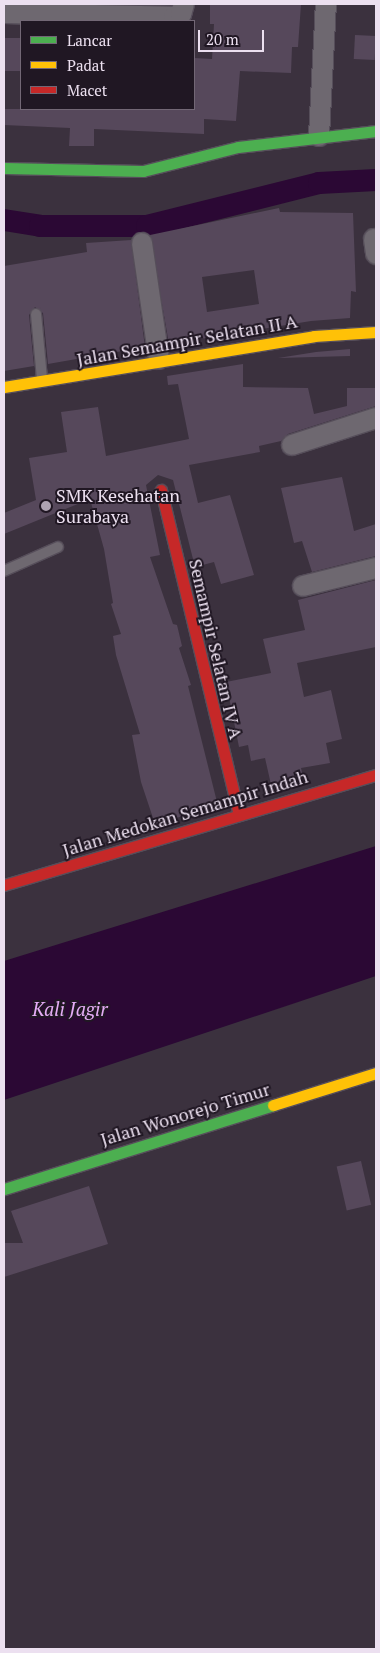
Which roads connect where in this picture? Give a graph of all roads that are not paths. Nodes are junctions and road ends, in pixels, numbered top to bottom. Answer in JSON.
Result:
{"nodes":[{"id":1,"x":184,"y":4,"type":"edge"},
{"id":2,"x":326,"y":4,"type":"edge"},
{"id":3,"x":4,"y":14,"type":"edge"},
{"id":4,"x":376,"y":131,"type":"edge"},
{"id":5,"x":319,"y":136,"type":"junction"},
{"id":6,"x":4,"y":168,"type":"edge"},
{"id":7,"x":142,"y":243,"type":"dead end"},
{"id":8,"x":36,"y":314,"type":"dead end"},
{"id":9,"x":376,"y":332,"type":"edge"},
{"id":10,"x":159,"y":360,"type":"junction"},
{"id":11,"x":42,"y":383,"type":"junction"},
{"id":12,"x":4,"y":387,"type":"edge"},
{"id":13,"x":376,"y":418,"type":"edge"},
{"id":14,"x":292,"y":446,"type":"dead end"},
{"id":15,"x":161,"y":490,"type":"dead end"},
{"id":16,"x":58,"y":547,"type":"dead end"},
{"id":17,"x":376,"y":568,"type":"edge"},
{"id":18,"x":4,"y":570,"type":"edge"},
{"id":19,"x":304,"y":586,"type":"dead end"},
{"id":20,"x":376,"y":775,"type":"edge"},
{"id":21,"x":239,"y":815,"type":"junction"},
{"id":22,"x":4,"y":885,"type":"edge"},
{"id":23,"x":372,"y":1077,"type":"edge"},
{"id":24,"x":4,"y":1189,"type":"edge"}],
"edges":[{"from":1,"to":3,"type":"street"},
{"from":2,"to":5,"type":"street"},
{"from":4,"to":5,"type":"street"},
{"from":5,"to":6,"type":"street"},
{"from":7,"to":10,"type":"street"},
{"from":8,"to":11,"type":"lane"},
{"from":9,"to":10,"type":"street","name":"Jalan Semampir Selatan II A"},
{"from":10,"to":11,"type":"street","name":"Jalan Semampir Selatan II A"},
{"from":11,"to":12,"type":"street","name":"Jalan Semampir Selatan II A"},
{"from":13,"to":14,"type":"street"},
{"from":15,"to":21,"type":"street","name":"Semampir Selatan IV A"},
{"from":16,"to":18,"type":"lane"},
{"from":17,"to":19,"type":"street"},
{"from":20,"to":21,"type":"street","name":"Jalan Medokan Semampir Indah"},
{"from":21,"to":22,"type":"street","name":"Jalan Medokan Semampir Indah"},
{"from":23,"to":24,"type":"street","name":"Jalan Wonorejo Timur"}]}
